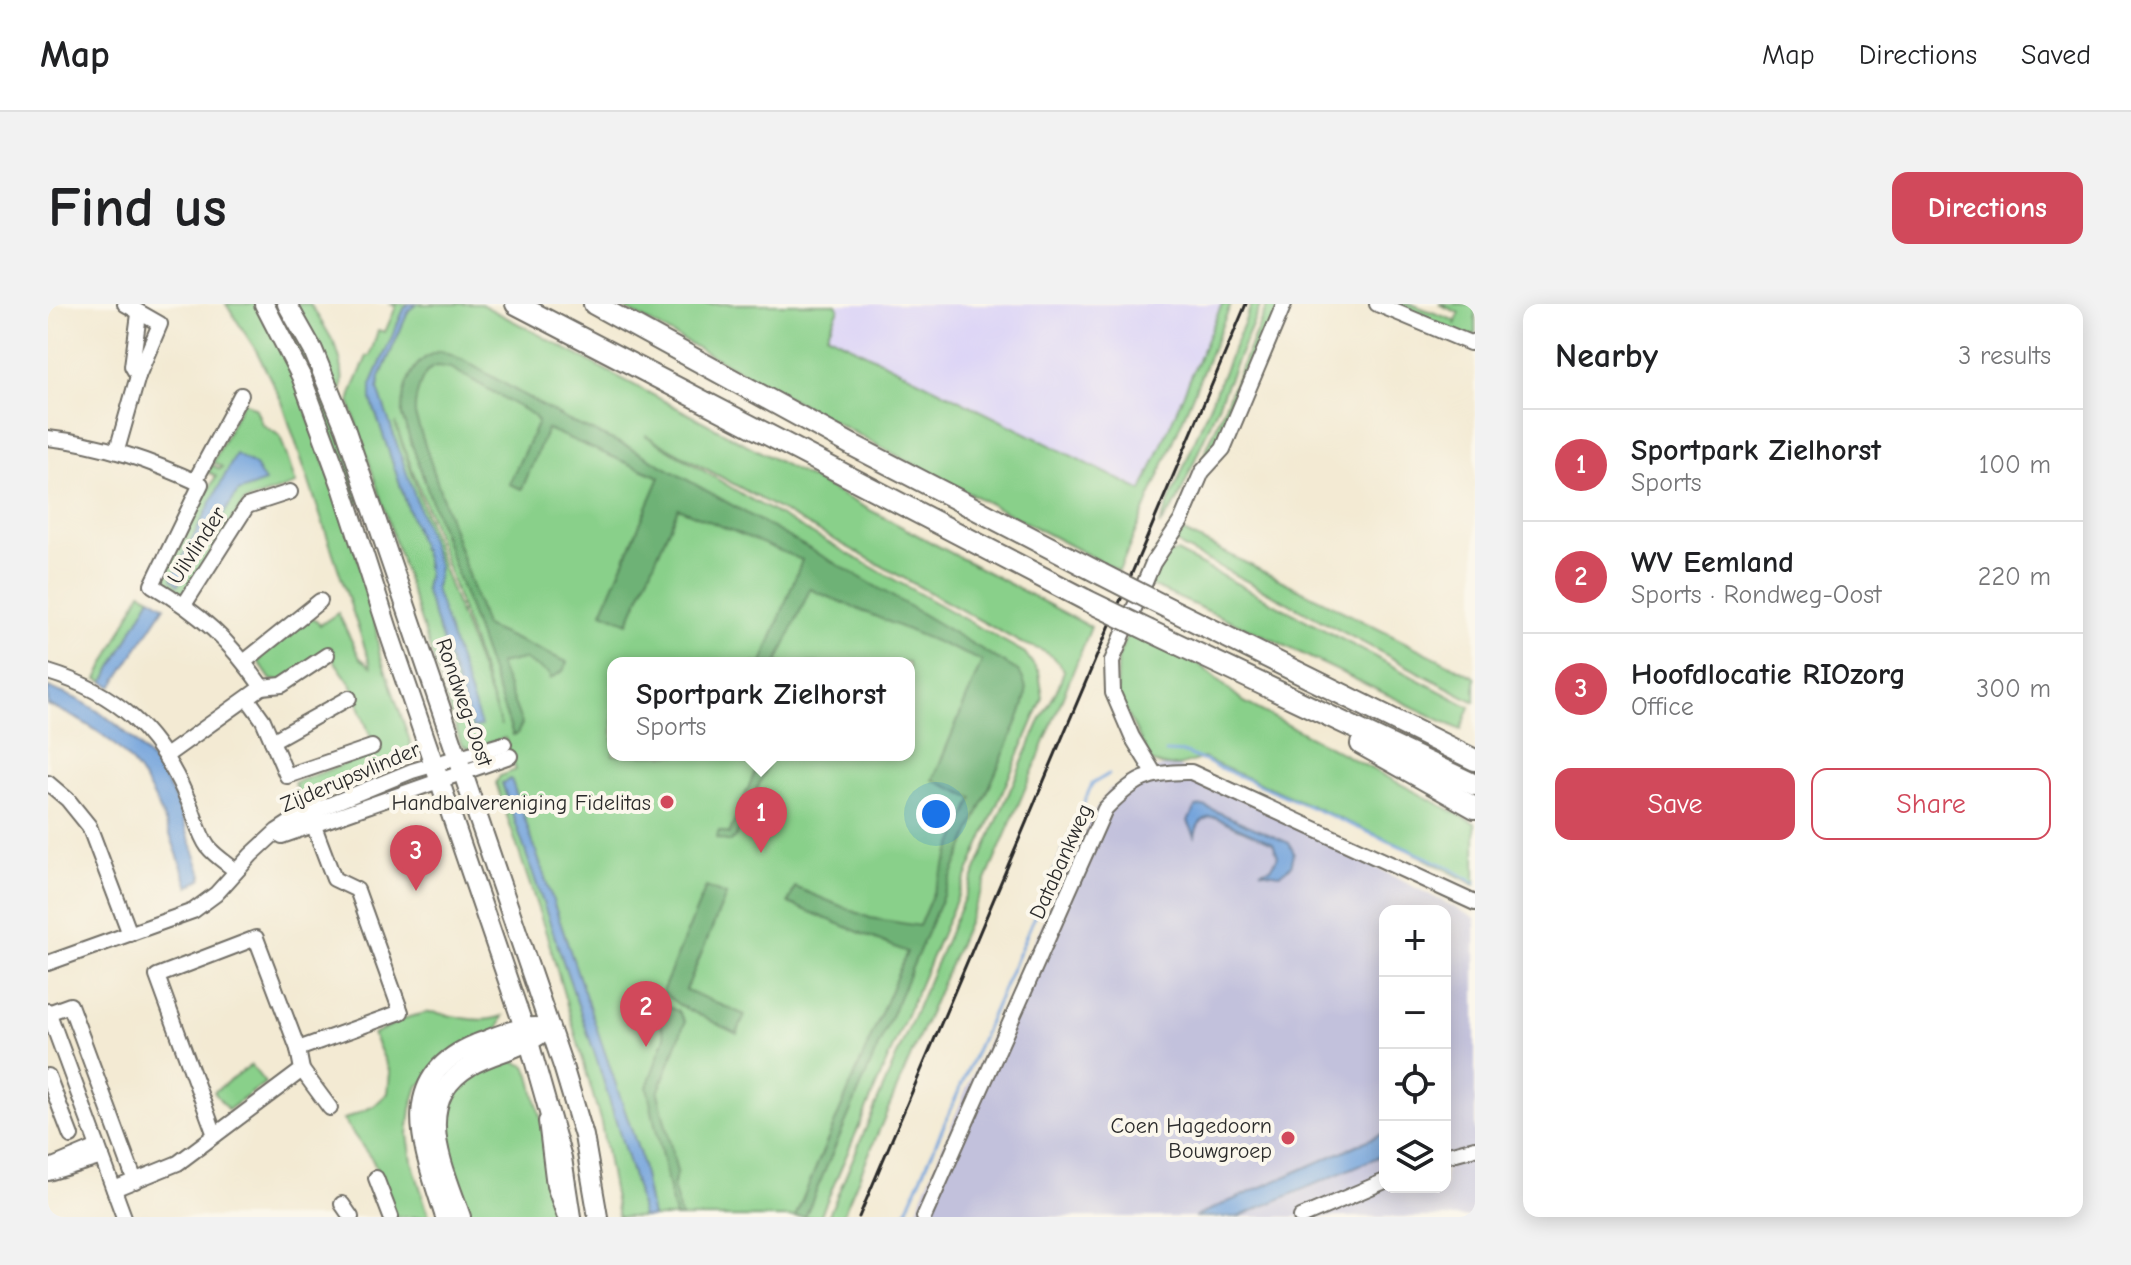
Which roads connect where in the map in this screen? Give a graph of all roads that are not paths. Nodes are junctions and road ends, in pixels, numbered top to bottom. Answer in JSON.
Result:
{"nodes":[{"id":1,"x":125,"y":304,"type":"edge"},
{"id":2,"x":264,"y":304,"type":"edge"},
{"id":3,"x":287,"y":304,"type":"edge"},
{"id":4,"x":516,"y":304,"type":"edge"},
{"id":5,"x":594,"y":304,"type":"edge"},
{"id":6,"x":1284,"y":304,"type":"edge"},
{"id":7,"x":1377,"y":304,"type":"edge"},
{"id":8,"x":139,"y":314,"type":"junction"},
{"id":9,"x":1475,"y":341,"type":"edge"},
{"id":10,"x":138,"y":376,"type":"junction"},
{"id":11,"x":241,"y":395,"type":"dead end"},
{"id":12,"x":48,"y":438,"type":"edge"},
{"id":13,"x":117,"y":450,"type":"junction"},
{"id":14,"x":195,"y":481,"type":"junction"},
{"id":15,"x":290,"y":492,"type":"dead end"},
{"id":16,"x":320,"y":601,"type":"dead end"},
{"id":17,"x":184,"y":605,"type":"junction"},
{"id":18,"x":327,"y":655,"type":"dead end"},
{"id":19,"x":244,"y":662,"type":"junction"},
{"id":20,"x":48,"y":672,"type":"edge"},
{"id":21,"x":262,"y":687,"type":"junction"},
{"id":22,"x":1272,"y":690,"type":"junction"},
{"id":23,"x":349,"y":698,"type":"dead end"},
{"id":24,"x":248,"y":699,"type":"junction"},
{"id":25,"x":272,"y":741,"type":"junction"},
{"id":26,"x":372,"y":747,"type":"dead end"},
{"id":27,"x":507,"y":750,"type":"dead end"},
{"id":28,"x":167,"y":755,"type":"junction"},
{"id":29,"x":1475,"y":760,"type":"edge"},
{"id":30,"x":461,"y":765,"type":"junction"},
{"id":31,"x":436,"y":772,"type":"junction"},
{"id":32,"x":1154,"y":773,"type":"junction"},
{"id":33,"x":48,"y":783,"type":"edge"},
{"id":34,"x":1475,"y":785,"type":"edge"},
{"id":35,"x":1475,"y":808,"type":"edge"},
{"id":36,"x":311,"y":818,"type":"junction"},
{"id":37,"x":236,"y":871,"type":"junction"},
{"id":38,"x":1475,"y":903,"type":"edge"},
{"id":39,"x":130,"y":934,"type":"junction"},
{"id":40,"x":48,"y":963,"type":"edge"},
{"id":41,"x":48,"y":1012,"type":"edge"},
{"id":42,"x":550,"y":1027,"type":"junction"},
{"id":43,"x":526,"y":1035,"type":"junction"},
{"id":44,"x":298,"y":1049,"type":"junction"},
{"id":45,"x":302,"y":1070,"type":"junction"},
{"id":46,"x":48,"y":1076,"type":"edge"},
{"id":47,"x":330,"y":1108,"type":"dead end"},
{"id":48,"x":227,"y":1133,"type":"junction"},
{"id":49,"x":71,"y":1136,"type":"dead end"},
{"id":50,"x":1475,"y":1148,"type":"edge"},
{"id":51,"x":100,"y":1152,"type":"junction"},
{"id":52,"x":1451,"y":1154,"type":"edge"},
{"id":53,"x":48,"y":1171,"type":"edge"},
{"id":54,"x":376,"y":1178,"type":"dead end"},
{"id":55,"x":135,"y":1181,"type":"junction"},
{"id":56,"x":1379,"y":1184,"type":"edge"},
{"id":57,"x":114,"y":1189,"type":"junction"},
{"id":58,"x":342,"y":1204,"type":"dead end"},
{"id":59,"x":1326,"y":1212,"type":"edge"},
{"id":60,"x":927,"y":1216,"type":"edge"},
{"id":61,"x":124,"y":1217,"type":"edge"},
{"id":62,"x":351,"y":1217,"type":"edge"},
{"id":63,"x":391,"y":1217,"type":"edge"},
{"id":64,"x":445,"y":1217,"type":"edge"},
{"id":65,"x":461,"y":1217,"type":"edge"},
{"id":66,"x":568,"y":1217,"type":"edge"},
{"id":67,"x":598,"y":1217,"type":"edge"},
{"id":68,"x":1301,"y":1217,"type":"edge"}],
"edges":[{"from":1,"to":8,"type":"street"},
{"from":2,"to":31,"type":"main road"},
{"from":3,"to":30,"type":"main road","name":"Rondweg-Oost"},
{"from":4,"to":22,"type":"highway","bridge":true},
{"from":5,"to":29,"type":"highway","bridge":true},
{"from":6,"to":32,"type":"street"},
{"from":7,"to":9,"type":"street"},
{"from":8,"to":10,"type":"street"},
{"from":8,"to":10,"type":"street"},
{"from":10,"to":13,"type":"street"},
{"from":11,"to":14,"type":"street"},
{"from":12,"to":13,"type":"street"},
{"from":13,"to":14,"type":"street"},
{"from":14,"to":17,"type":"street"},
{"from":15,"to":17,"type":"street","name":"Uilvlinder"},
{"from":16,"to":19,"type":"street"},
{"from":17,"to":19,"type":"street"},
{"from":18,"to":21,"type":"street"},
{"from":19,"to":21,"type":"street"},
{"from":20,"to":28,"type":"street"},
{"from":21,"to":24,"type":"street"},
{"from":22,"to":34,"type":"highway"},
{"from":22,"to":35,"type":"highway"},
{"from":23,"to":25,"type":"street"},
{"from":24,"to":25,"type":"street"},
{"from":24,"to":28,"type":"street"},
{"from":25,"to":26,"type":"street"},
{"from":27,"to":30,"type":"street","name":"Zijderupsvlinder"},
{"from":28,"to":37,"type":"street"},
{"from":30,"to":31,"type":"street","name":"Zijderupsvlinder"},
{"from":30,"to":42,"type":"main road","name":"Rondweg-Oost"},
{"from":31,"to":36,"type":"street","name":"Zijderupsvlinder"},
{"from":31,"to":43,"type":"main road"},
{"from":32,"to":38,"type":"street"},
{"from":32,"to":60,"type":"street","name":"Databankweg"},
{"from":33,"to":39,"type":"street"},
{"from":36,"to":37,"type":"street","name":"Zijderupsvlinder"},
{"from":36,"to":44,"type":"street"},
{"from":37,"to":39,"type":"street","name":"Zijderupsvlinder"},
{"from":39,"to":40,"type":"street","name":"Zijderupsvlinder"},
{"from":41,"to":51,"type":"street"},
{"from":41,"to":55,"type":"street"},
{"from":42,"to":43,"type":"main road"},
{"from":42,"to":67,"type":"main road","name":"Rondweg-Oost"},
{"from":43,"to":64,"type":"main road"},
{"from":43,"to":65,"type":"main road"},
{"from":43,"to":66,"type":"main road"},
{"from":44,"to":45,"type":"street"},
{"from":44,"to":48,"type":"street"},
{"from":45,"to":47,"type":"street"},
{"from":45,"to":48,"type":"street"},
{"from":46,"to":49,"type":"street"},
{"from":48,"to":55,"type":"street"},
{"from":50,"to":52,"type":"street"},
{"from":51,"to":53,"type":"street"},
{"from":51,"to":57,"type":"street"},
{"from":54,"to":63,"type":"street"},
{"from":55,"to":57,"type":"street"},
{"from":56,"to":59,"type":"street"},
{"from":57,"to":61,"type":"street"},
{"from":58,"to":62,"type":"street"},
{"from":59,"to":68,"type":"street"}]}
